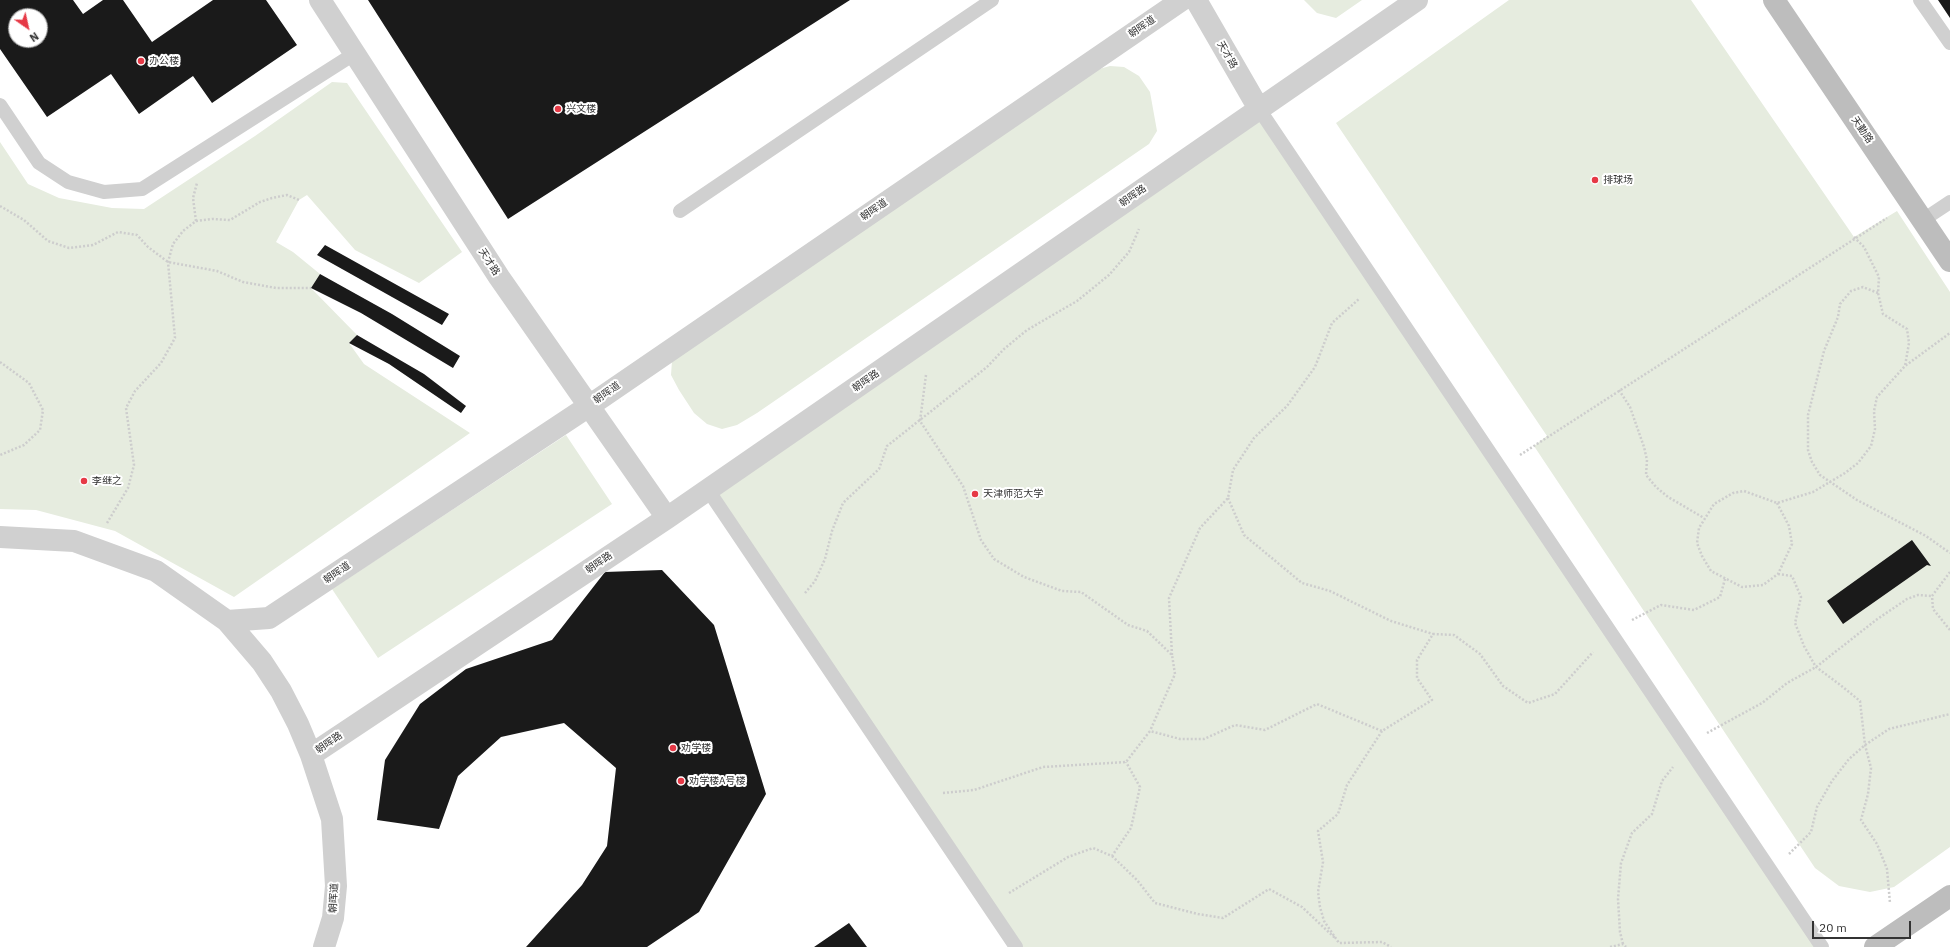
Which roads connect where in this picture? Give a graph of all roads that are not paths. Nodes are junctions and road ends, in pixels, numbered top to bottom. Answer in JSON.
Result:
{"nodes":[{"id":1,"x":320,"y":0,"type":"edge"},
{"id":2,"x":992,"y":0,"type":"edge"},
{"id":3,"x":1182,"y":0,"type":"edge"},
{"id":4,"x":1196,"y":0,"type":"edge"},
{"id":5,"x":1417,"y":0,"type":"edge"},
{"id":6,"x":1774,"y":0,"type":"edge"},
{"id":7,"x":1920,"y":0,"type":"edge"},
{"id":8,"x":1950,"y":43,"type":"edge"},
{"id":9,"x":354,"y":54,"type":"junction"},
{"id":10,"x":0,"y":105,"type":"edge"},
{"id":11,"x":1259,"y":109,"type":"junction"},
{"id":12,"x":1950,"y":202,"type":"edge"},
{"id":13,"x":680,"y":211,"type":"dead end"},
{"id":14,"x":1917,"y":212,"type":"junction"},
{"id":15,"x":1950,"y":261,"type":"edge"},
{"id":16,"x":589,"y":406,"type":"junction"},
{"id":17,"x":708,"y":490,"type":"junction"},
{"id":18,"x":667,"y":518,"type":"junction"},
{"id":19,"x":0,"y":536,"type":"edge"},
{"id":20,"x":227,"y":622,"type":"junction"},
{"id":21,"x":311,"y":755,"type":"junction"},
{"id":22,"x":1950,"y":896,"type":"edge"},
{"id":23,"x":324,"y":947,"type":"edge"},
{"id":24,"x":1016,"y":947,"type":"edge"},
{"id":25,"x":1822,"y":947,"type":"edge"},
{"id":26,"x":1875,"y":947,"type":"edge"}],
"edges":[{"from":1,"to":9,"type":"street","name":"天才路"},
{"from":2,"to":13,"type":"lane"},
{"from":3,"to":16,"type":"street","name":"朝晖道"},
{"from":4,"to":11,"type":"street","name":"天才路"},
{"from":5,"to":11,"type":"street","name":"朝晖路"},
{"from":6,"to":14,"type":"street","name":"天勤路"},
{"from":7,"to":8,"type":"lane"},
{"from":9,"to":10,"type":"lane"},
{"from":9,"to":16,"type":"street","name":"天才路"},
{"from":11,"to":17,"type":"street","name":"朝晖路"},
{"from":11,"to":25,"type":"lane"},
{"from":12,"to":14,"type":"lane"},
{"from":14,"to":15,"type":"street","name":"天勤路"},
{"from":16,"to":18,"type":"street","name":"天才路"},
{"from":16,"to":20,"type":"street","name":"朝晖道"},
{"from":17,"to":18,"type":"street","name":"朝晖路"},
{"from":17,"to":24,"type":"lane"},
{"from":18,"to":21,"type":"street","name":"朝晖路"},
{"from":19,"to":20,"type":"street"},
{"from":20,"to":21,"type":"street","name":"朝晖道"},
{"from":21,"to":23,"type":"street","name":"朝晖道"},
{"from":22,"to":26,"type":"street"}]}
